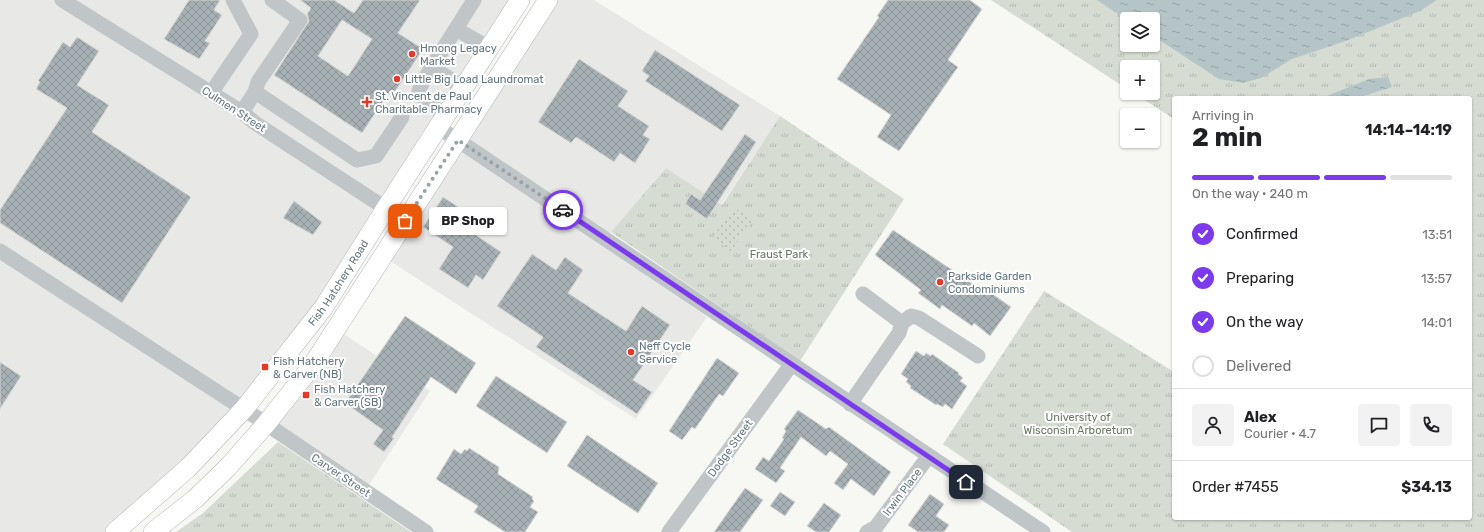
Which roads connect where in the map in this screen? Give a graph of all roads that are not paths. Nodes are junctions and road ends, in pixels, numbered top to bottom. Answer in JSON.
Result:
{"nodes":[{"id":1,"x":62,"y":0,"type":"edge"},
{"id":2,"x":234,"y":0,"type":"edge"},
{"id":3,"x":272,"y":0,"type":"edge"},
{"id":4,"x":474,"y":0,"type":"edge"},
{"id":5,"x":520,"y":0,"type":"edge"},
{"id":6,"x":548,"y":0,"type":"edge"},
{"id":7,"x":456,"y":29,"type":"junction"},
{"id":8,"x":489,"y":48,"type":"junction"},
{"id":9,"x":432,"y":67,"type":"junction"},
{"id":10,"x":463,"y":88,"type":"junction"},
{"id":11,"x":254,"y":92,"type":"junction"},
{"id":12,"x":211,"y":93,"type":"junction"},
{"id":13,"x":242,"y":112,"type":"junction"},
{"id":14,"x":402,"y":117,"type":"dead end"},
{"id":15,"x":442,"y":122,"type":"junction"},
{"id":16,"x":458,"y":140,"type":"junction"},
{"id":17,"x":357,"y":160,"type":"junction"},
{"id":18,"x":343,"y":180,"type":"junction"},
{"id":19,"x":386,"y":208,"type":"junction"},
{"id":20,"x":405,"y":221,"type":"junction"},
{"id":21,"x":0,"y":251,"type":"edge"},
{"id":22,"x":863,"y":294,"type":"dead end"},
{"id":23,"x":902,"y":323,"type":"junction"},
{"id":24,"x":978,"y":356,"type":"dead end"},
{"id":25,"x":791,"y":365,"type":"junction"},
{"id":26,"x":850,"y":404,"type":"junction"},
{"id":27,"x":255,"y":417,"type":"junction"},
{"id":28,"x":928,"y":456,"type":"junction"},
{"id":29,"x":873,"y":530,"type":"edge"},
{"id":30,"x":115,"y":532,"type":"edge"},
{"id":31,"x":153,"y":532,"type":"edge"},
{"id":32,"x":426,"y":532,"type":"edge"},
{"id":33,"x":669,"y":532,"type":"edge"},
{"id":34,"x":1043,"y":532,"type":"edge"}],
"edges":[{"from":1,"to":12,"type":"street","name":"Culmen Street"},
{"from":2,"to":12,"type":"street"},
{"from":3,"to":11,"type":"street"},
{"from":4,"to":7,"type":"street"},
{"from":5,"to":8,"type":"main road","name":"Fish Hatchery Road"},
{"from":6,"to":16,"type":"main road","name":"Fish Hatchery Road"},
{"from":7,"to":8,"type":"street"},
{"from":7,"to":9,"type":"street"},
{"from":8,"to":10,"type":"main road","name":"Fish Hatchery Road"},
{"from":9,"to":10,"type":"street"},
{"from":9,"to":15,"type":"street"},
{"from":10,"to":15,"type":"main road","name":"Fish Hatchery Road"},
{"from":11,"to":13,"type":"street"},
{"from":11,"to":17,"type":"street"},
{"from":12,"to":13,"type":"street","name":"Culmen Street"},
{"from":13,"to":18,"type":"street","name":"Culmen Street"},
{"from":14,"to":17,"type":"street"},
{"from":15,"to":16,"type":"street"},
{"from":15,"to":19,"type":"main road","name":"Fish Hatchery Road"},
{"from":16,"to":20,"type":"main road","name":"Fish Hatchery Road"},
{"from":16,"to":25,"type":"street"},
{"from":17,"to":18,"type":"street"},
{"from":18,"to":19,"type":"street","name":"Culmen Street"},
{"from":19,"to":20,"type":"street","name":"Culmen Street"},
{"from":19,"to":27,"type":"main road","name":"Fish Hatchery Road"},
{"from":20,"to":27,"type":"main road","name":"Fish Hatchery Road"},
{"from":21,"to":27,"type":"street","name":"Carver Street"},
{"from":22,"to":23,"type":"street"},
{"from":23,"to":24,"type":"street"},
{"from":23,"to":26,"type":"street"},
{"from":25,"to":26,"type":"street"},
{"from":25,"to":33,"type":"street","name":"Dodge Street"},
{"from":26,"to":28,"type":"street"},
{"from":27,"to":30,"type":"main road","name":"Fish Hatchery Road"},
{"from":27,"to":31,"type":"main road","name":"Fish Hatchery Road"},
{"from":27,"to":32,"type":"street","name":"Carver Street"},
{"from":28,"to":29,"type":"street","name":"Irwin Place"},
{"from":28,"to":34,"type":"street"}]}
